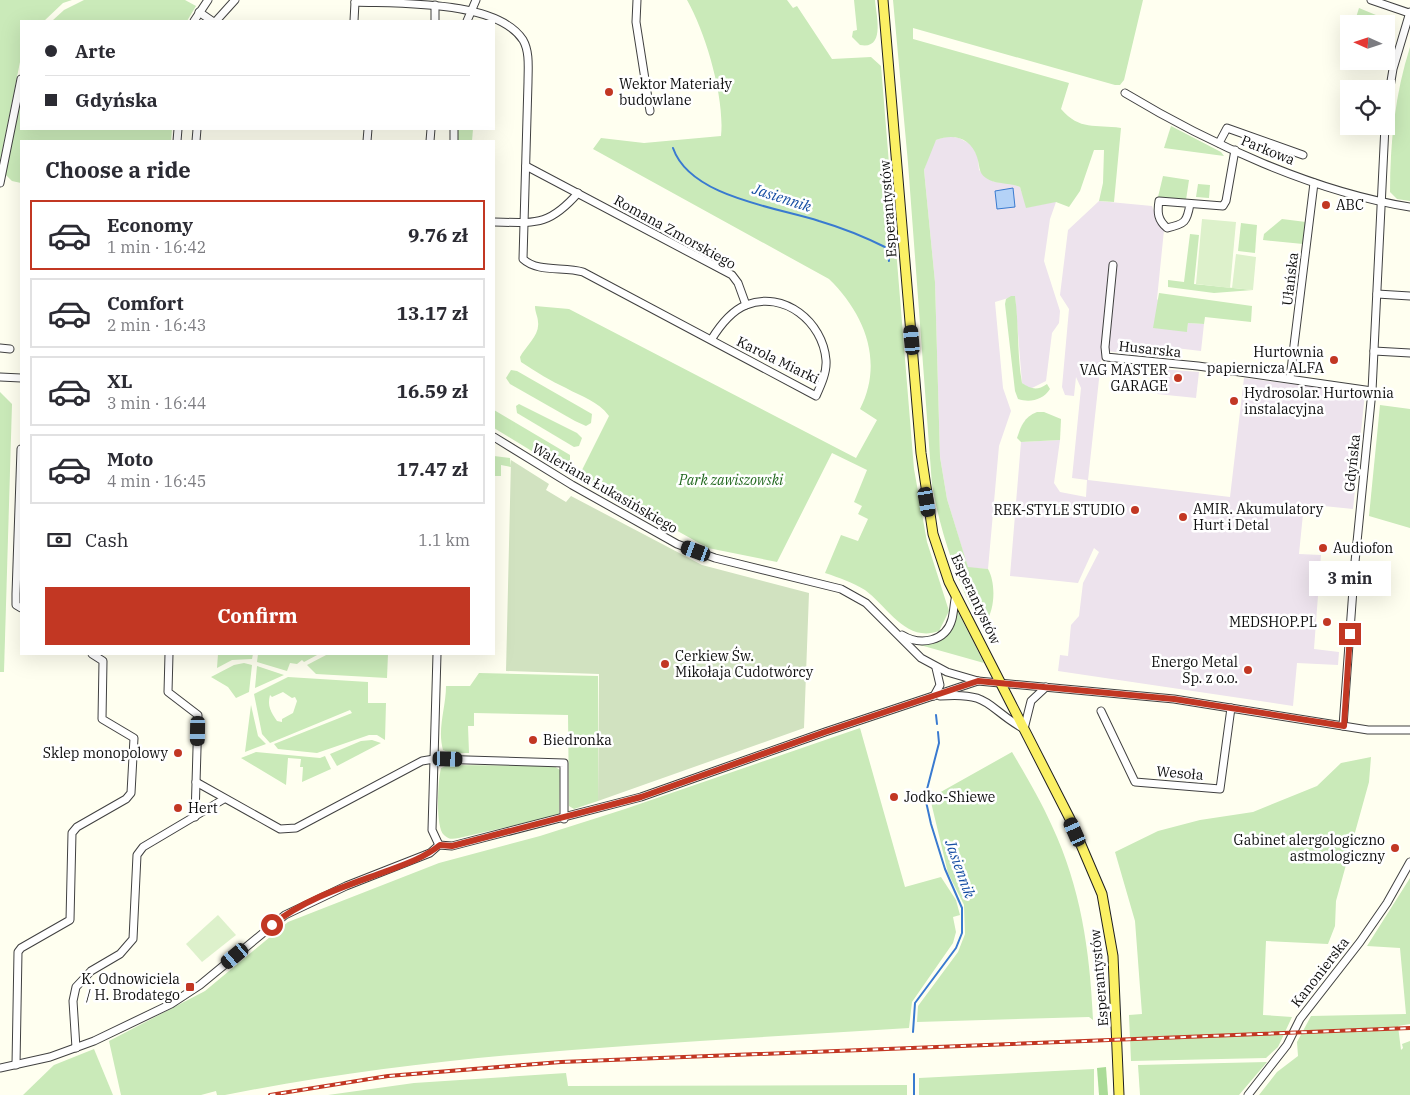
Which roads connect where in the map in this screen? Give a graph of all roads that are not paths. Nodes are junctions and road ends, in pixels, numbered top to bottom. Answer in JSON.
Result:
{"nodes":[{"id":1,"x":208,"y":0,"type":"edge"},
{"id":2,"x":235,"y":0,"type":"edge"},
{"id":3,"x":476,"y":0,"type":"edge"},
{"id":4,"x":637,"y":0,"type":"edge"},
{"id":5,"x":883,"y":0,"type":"edge"},
{"id":6,"x":1371,"y":0,"type":"edge"},
{"id":7,"x":356,"y":1,"type":"edge"},
{"id":8,"x":398,"y":2,"type":"edge"},
{"id":9,"x":435,"y":6,"type":"junction"},
{"id":10,"x":472,"y":8,"type":"junction"},
{"id":11,"x":199,"y":12,"type":"junction"},
{"id":12,"x":1410,"y":13,"type":"edge"},
{"id":13,"x":195,"y":20,"type":"edge"},
{"id":14,"x":212,"y":20,"type":"edge"},
{"id":15,"x":215,"y":20,"type":"edge"},
{"id":16,"x":354,"y":20,"type":"edge"},
{"id":17,"x":434,"y":20,"type":"edge"},
{"id":18,"x":467,"y":20,"type":"edge"},
{"id":19,"x":1391,"y":80,"type":"edge"},
{"id":20,"x":20,"y":84,"type":"edge"},
{"id":21,"x":1125,"y":93,"type":"dead end"},
{"id":22,"x":650,"y":110,"type":"dead end"},
{"id":23,"x":1385,"y":135,"type":"edge"},
{"id":24,"x":1219,"y":143,"type":"junction"},
{"id":25,"x":1235,"y":150,"type":"junction"},
{"id":26,"x":1303,"y":155,"type":"dead end"},
{"id":27,"x":526,"y":166,"type":"junction"},
{"id":28,"x":1314,"y":182,"type":"junction"},
{"id":29,"x":0,"y":183,"type":"edge"},
{"id":30,"x":578,"y":193,"type":"junction"},
{"id":31,"x":1382,"y":203,"type":"junction"},
{"id":32,"x":1190,"y":204,"type":"junction"},
{"id":33,"x":1410,"y":208,"type":"edge"},
{"id":34,"x":495,"y":222,"type":"edge"},
{"id":35,"x":524,"y":223,"type":"junction"},
{"id":36,"x":1113,"y":266,"type":"dead end"},
{"id":37,"x":1377,"y":294,"type":"junction"},
{"id":38,"x":1410,"y":296,"type":"edge"},
{"id":39,"x":746,"y":305,"type":"junction"},
{"id":40,"x":711,"y":340,"type":"junction"},
{"id":41,"x":0,"y":348,"type":"edge"},
{"id":42,"x":10,"y":349,"type":"dead end"},
{"id":43,"x":1374,"y":351,"type":"junction"},
{"id":44,"x":1410,"y":353,"type":"edge"},
{"id":45,"x":0,"y":377,"type":"edge"},
{"id":46,"x":20,"y":378,"type":"edge"},
{"id":47,"x":1290,"y":378,"type":"junction"},
{"id":48,"x":1372,"y":391,"type":"junction"},
{"id":49,"x":495,"y":438,"type":"edge"},
{"id":50,"x":20,"y":541,"type":"edge"},
{"id":51,"x":956,"y":595,"type":"junction"},
{"id":52,"x":19,"y":606,"type":"edge"},
{"id":53,"x":897,"y":632,"type":"junction"},
{"id":54,"x":94,"y":655,"type":"edge"},
{"id":55,"x":169,"y":655,"type":"edge"},
{"id":56,"x":437,"y":655,"type":"edge"},
{"id":57,"x":936,"y":668,"type":"junction"},
{"id":58,"x":978,"y":681,"type":"junction"},
{"id":59,"x":1002,"y":683,"type":"junction"},
{"id":60,"x":1046,"y":687,"type":"junction"},
{"id":61,"x":934,"y":696,"type":"junction"},
{"id":62,"x":1231,"y":708,"type":"junction"},
{"id":63,"x":1101,"y":711,"type":"dead end"},
{"id":64,"x":1344,"y":726,"type":"junction"},
{"id":65,"x":1024,"y":729,"type":"junction"},
{"id":66,"x":1410,"y":730,"type":"edge"},
{"id":67,"x":434,"y":759,"type":"junction"},
{"id":68,"x":196,"y":782,"type":"junction"},
{"id":69,"x":224,"y":799,"type":"junction"},
{"id":70,"x":195,"y":817,"type":"junction"},
{"id":71,"x":564,"y":819,"type":"junction"},
{"id":72,"x":440,"y":845,"type":"junction"},
{"id":73,"x":1410,"y":862,"type":"edge"},
{"id":74,"x":76,"y":1048,"type":"junction"},
{"id":75,"x":16,"y":1065,"type":"junction"},
{"id":76,"x":0,"y":1068,"type":"edge"},
{"id":77,"x":1119,"y":1095,"type":"edge"},
{"id":78,"x":1248,"y":1095,"type":"edge"}],
"edges":[{"from":1,"to":11,"type":"street"},
{"from":2,"to":15,"type":"street"},
{"from":3,"to":10,"type":"street"},
{"from":4,"to":22,"type":"street"},
{"from":5,"to":51,"type":"main road","name":"Esperantystów"},
{"from":6,"to":12,"type":"street"},
{"from":7,"to":8,"type":"street"},
{"from":7,"to":16,"type":"street"},
{"from":8,"to":9,"type":"street"},
{"from":9,"to":10,"type":"street"},
{"from":9,"to":17,"type":"street"},
{"from":10,"to":18,"type":"street"},
{"from":10,"to":27,"type":"street"},
{"from":11,"to":13,"type":"street"},
{"from":11,"to":14,"type":"street"},
{"from":12,"to":19,"type":"street"},
{"from":20,"to":29,"type":"street"},
{"from":21,"to":24,"type":"street","name":"Parkowa"},
{"from":23,"to":31,"type":"street","name":"Gdyńska"},
{"from":24,"to":25,"type":"street","name":"Parkowa"},
{"from":24,"to":26,"type":"street"},
{"from":25,"to":28,"type":"street","name":"Parkowa"},
{"from":25,"to":32,"type":"street"},
{"from":27,"to":30,"type":"street","name":"Romana Zmorskiego"},
{"from":27,"to":35,"type":"street"},
{"from":28,"to":31,"type":"street","name":"Parkowa"},
{"from":28,"to":47,"type":"street","name":"Ułańska"},
{"from":30,"to":35,"type":"street"},
{"from":30,"to":39,"type":"street","name":"Romana Zmorskiego"},
{"from":31,"to":33,"type":"street","name":"Parkowa"},
{"from":31,"to":37,"type":"street","name":"Gdyńska"},
{"from":32,"to":32,"type":"street"},
{"from":34,"to":35,"type":"street"},
{"from":35,"to":40,"type":"street","name":"Karola Miarki"},
{"from":36,"to":47,"type":"street","name":"Husarska"},
{"from":37,"to":38,"type":"street"},
{"from":37,"to":43,"type":"street","name":"Gdyńska"},
{"from":39,"to":40,"type":"street","name":"Karola Miarki"},
{"from":39,"to":40,"type":"street","name":"Karola Miarki"},
{"from":41,"to":42,"type":"street"},
{"from":43,"to":44,"type":"street"},
{"from":43,"to":48,"type":"street","name":"Gdyńska"},
{"from":45,"to":46,"type":"street"},
{"from":47,"to":48,"type":"street","name":"Husarska"},
{"from":48,"to":64,"type":"street","name":"Gdyńska"},
{"from":49,"to":53,"type":"street","name":"Waleriana Łukasińskiego"},
{"from":50,"to":52,"type":"street"},
{"from":51,"to":53,"type":"street","name":"Waleriana Łukasińskiego"},
{"from":51,"to":59,"type":"main road","name":"Esperantystów"},
{"from":53,"to":57,"type":"street","name":"Waleriana Łukasińskiego"},
{"from":54,"to":75,"type":"street"},
{"from":55,"to":68,"type":"street"},
{"from":56,"to":67,"type":"street"},
{"from":57,"to":58,"type":"street","name":"Waleriana Łukasińskiego"},
{"from":57,"to":61,"type":"street"},
{"from":58,"to":59,"type":"street","name":"Waleriana Łukasińskiego"},
{"from":58,"to":61,"type":"street"},
{"from":59,"to":60,"type":"street","name":"Waleriana Łukasińskiego"},
{"from":59,"to":65,"type":"main road","name":"Esperantystów"},
{"from":60,"to":62,"type":"street","name":"Waleriana Łukasińskiego"},
{"from":60,"to":65,"type":"street"},
{"from":61,"to":65,"type":"street"},
{"from":61,"to":71,"type":"street"},
{"from":62,"to":63,"type":"street","name":"Wesoła"},
{"from":62,"to":64,"type":"street","name":"Waleriana Łukasińskiego"},
{"from":64,"to":66,"type":"street","name":"Waleriana Łukasińskiego"},
{"from":65,"to":77,"type":"main road","name":"Esperantystów"},
{"from":67,"to":69,"type":"street"},
{"from":67,"to":71,"type":"street"},
{"from":67,"to":72,"type":"street"},
{"from":68,"to":69,"type":"street"},
{"from":68,"to":70,"type":"street"},
{"from":69,"to":70,"type":"street"},
{"from":70,"to":74,"type":"street"},
{"from":71,"to":72,"type":"street"},
{"from":72,"to":74,"type":"street"},
{"from":73,"to":78,"type":"street","name":"Kanonierska"},
{"from":74,"to":75,"type":"street"},
{"from":75,"to":76,"type":"street"}]}
